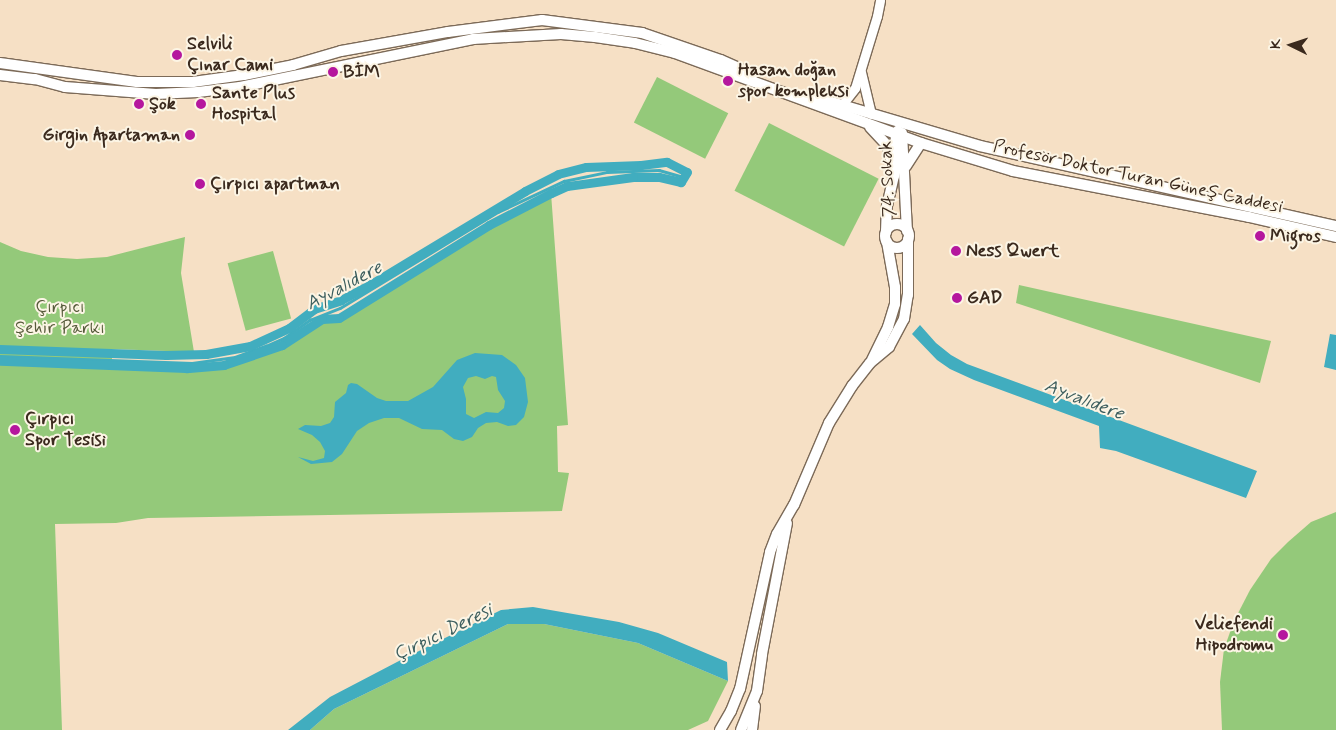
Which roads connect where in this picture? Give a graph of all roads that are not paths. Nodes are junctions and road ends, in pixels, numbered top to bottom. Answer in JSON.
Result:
{"nodes":[{"id":1,"x":880,"y":0,"type":"edge"},
{"id":2,"x":0,"y":63,"type":"edge"},
{"id":3,"x":860,"y":72,"type":"junction"},
{"id":4,"x":0,"y":75,"type":"edge"},
{"id":5,"x":841,"y":106,"type":"junction"},
{"id":6,"x":828,"y":109,"type":"junction"},
{"id":7,"x":869,"y":119,"type":"junction"},
{"id":8,"x":901,"y":124,"type":"junction"},
{"id":9,"x":900,"y":136,"type":"junction"},
{"id":10,"x":921,"y":143,"type":"junction"},
{"id":11,"x":899,"y":174,"type":"junction"},
{"id":12,"x":1336,"y":226,"type":"edge"},
{"id":13,"x":908,"y":235,"type":"junction"},
{"id":14,"x":886,"y":237,"type":"junction"},
{"id":15,"x":1336,"y":237,"type":"edge"},
{"id":16,"x":870,"y":364,"type":"junction"},
{"id":17,"x":788,"y":518,"type":"junction"},
{"id":18,"x":757,"y":691,"type":"junction"},
{"id":19,"x":720,"y":730,"type":"edge"},
{"id":20,"x":741,"y":730,"type":"edge"},
{"id":21,"x":752,"y":730,"type":"edge"}],
"edges":[{"from":1,"to":3,"type":"main road"},
{"from":2,"to":5,"type":"main road","name":"Profesör Doktor Turan Güneş Caddesi"},
{"from":3,"to":5,"type":"main road"},
{"from":3,"to":7,"type":"main road"},
{"from":4,"to":6,"type":"main road","name":"Profesör Doktor Turan Güneş Caddesi"},
{"from":5,"to":6,"type":"main road"},
{"from":5,"to":7,"type":"main road","name":"Profesör Doktor Turan Güneş Caddesi"},
{"from":6,"to":7,"type":"main road","name":"Profesör Doktor Turan Güneş Caddesi"},
{"from":7,"to":8,"type":"main road","name":"Profesör Doktor Turan Güneş Caddesi"},
{"from":7,"to":9,"type":"main road","name":"Profesör Doktor Turan Güneş Caddesi"},
{"from":7,"to":11,"type":"main road"},
{"from":8,"to":9,"type":"main road"},
{"from":8,"to":12,"type":"main road","name":"Profesör Doktor Turan Güneş Caddesi"},
{"from":9,"to":10,"type":"main road","name":"Profesör Doktor Turan Güneş Caddesi"},
{"from":9,"to":11,"type":"main road"},
{"from":10,"to":11,"type":"main road"},
{"from":10,"to":15,"type":"main road","name":"Profesör Doktor Turan Güneş Caddesi"},
{"from":11,"to":13,"type":"main road","name":"74. Sokak"},
{"from":11,"to":14,"type":"main road","name":"74. Sokak"},
{"from":13,"to":14,"type":"main road"},
{"from":13,"to":14,"type":"main road"},
{"from":13,"to":16,"type":"main road","name":"74. Sokak"},
{"from":14,"to":16,"type":"main road","name":"74. Sokak"},
{"from":16,"to":17,"type":"main road"},
{"from":17,"to":18,"type":"main road"},
{"from":17,"to":19,"type":"main road"},
{"from":18,"to":20,"type":"main road"},
{"from":18,"to":21,"type":"main road"}]}
